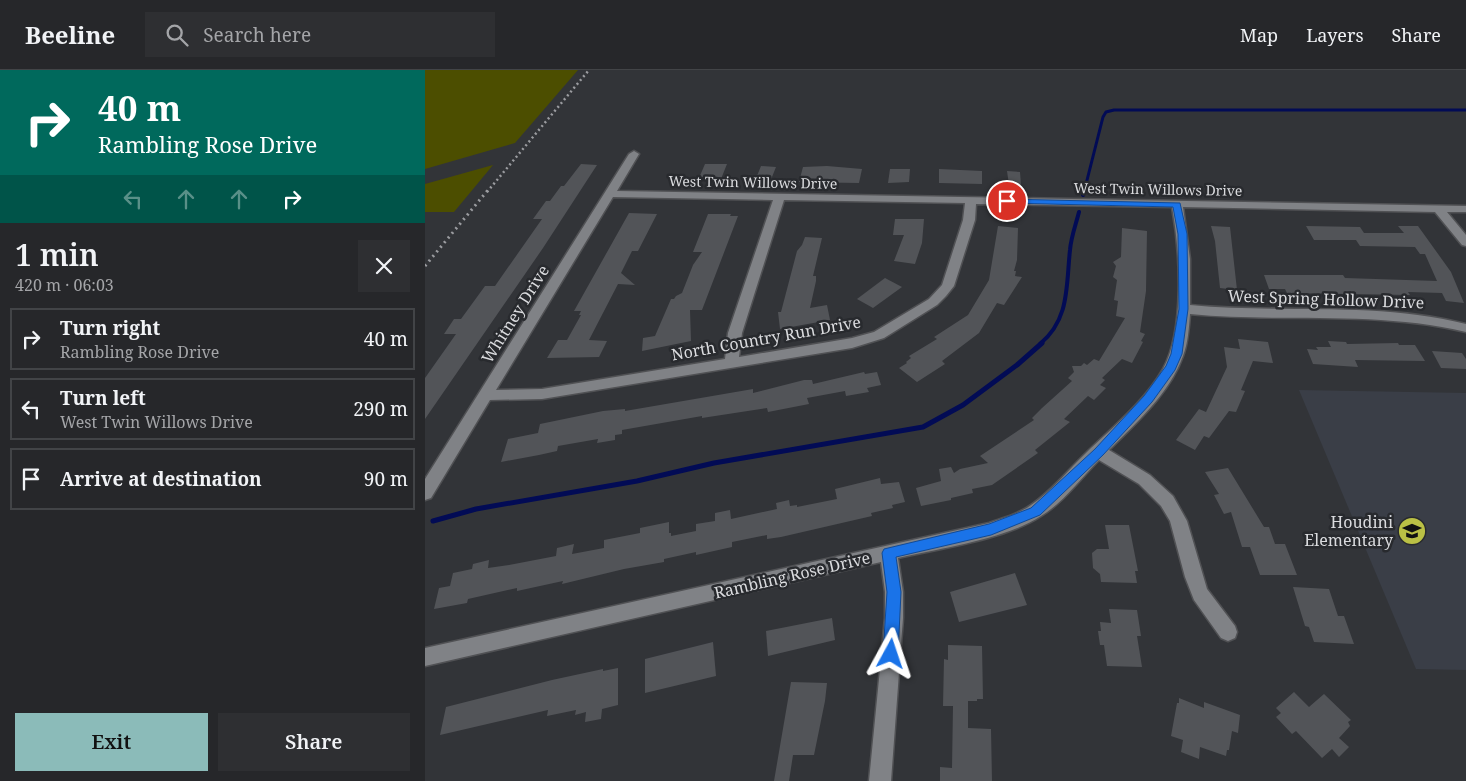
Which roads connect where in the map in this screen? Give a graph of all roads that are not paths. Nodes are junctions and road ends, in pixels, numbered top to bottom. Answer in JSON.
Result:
{"nodes":[{"id":1,"x":634,"y":154,"type":"dead end"},
{"id":2,"x":610,"y":194,"type":"junction"},
{"id":3,"x":779,"y":198,"type":"junction"},
{"id":4,"x":971,"y":200,"type":"junction"},
{"id":5,"x":1177,"y":204,"type":"junction"},
{"id":6,"x":1439,"y":209,"type":"junction"},
{"id":7,"x":1466,"y":209,"type":"edge"},
{"id":8,"x":1466,"y":243,"type":"edge"},
{"id":9,"x":1183,"y":309,"type":"junction"},
{"id":10,"x":1466,"y":328,"type":"edge"},
{"id":11,"x":731,"y":362,"type":"junction"},
{"id":12,"x":486,"y":395,"type":"junction"},
{"id":13,"x":1099,"y":452,"type":"junction"},
{"id":14,"x":425,"y":493,"type":"edge"},
{"id":15,"x":888,"y":553,"type":"junction"},
{"id":16,"x":1228,"y":632,"type":"dead end"},
{"id":17,"x":425,"y":657,"type":"edge"},
{"id":18,"x":880,"y":781,"type":"edge"}],
"edges":[{"from":1,"to":2,"type":"street","name":"Whitney Drive"},
{"from":2,"to":3,"type":"street","name":"West Twin Willows Drive"},
{"from":2,"to":12,"type":"street","name":"Whitney Drive"},
{"from":3,"to":4,"type":"street","name":"West Twin Willows Drive"},
{"from":3,"to":11,"type":"street"},
{"from":4,"to":5,"type":"street","name":"West Twin Willows Drive"},
{"from":4,"to":11,"type":"street","name":"North Country Run Drive"},
{"from":5,"to":6,"type":"street","name":"West Twin Willows Drive"},
{"from":5,"to":9,"type":"street","name":"Rambling Rose Drive"},
{"from":6,"to":7,"type":"street","name":"West Twin Willows Drive"},
{"from":6,"to":8,"type":"street"},
{"from":9,"to":10,"type":"street","name":"West Spring Hollow Drive"},
{"from":9,"to":13,"type":"street","name":"Rambling Rose Drive"},
{"from":11,"to":12,"type":"street","name":"North Country Run Drive"},
{"from":12,"to":14,"type":"street","name":"Whitney Drive"},
{"from":13,"to":15,"type":"street","name":"Rambling Rose Drive"},
{"from":13,"to":16,"type":"street"},
{"from":15,"to":17,"type":"street","name":"Rambling Rose Drive"},
{"from":15,"to":18,"type":"street"}]}
